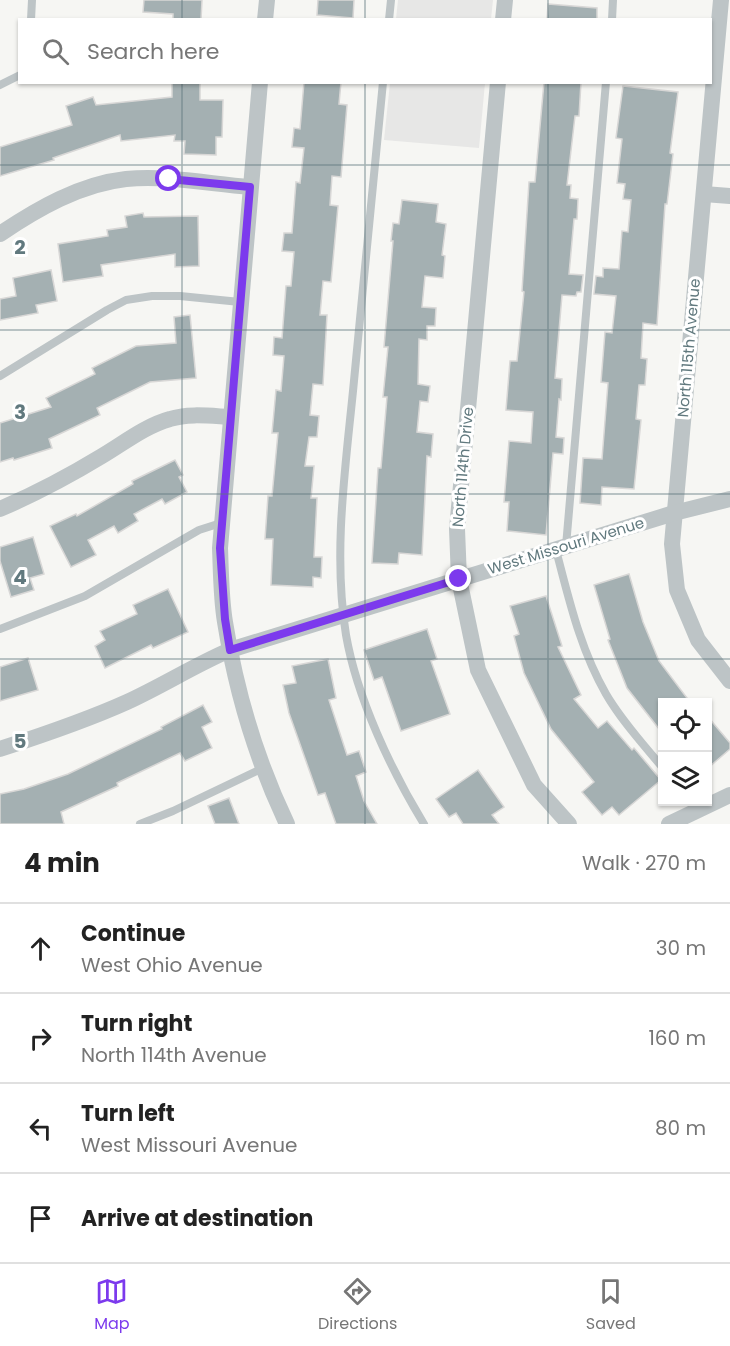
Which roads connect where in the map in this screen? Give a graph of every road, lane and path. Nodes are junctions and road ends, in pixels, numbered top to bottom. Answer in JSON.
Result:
{"nodes":[{"id":1,"x":32,"y":0,"type":"edge"},
{"id":2,"x":267,"y":0,"type":"edge"},
{"id":3,"x":391,"y":0,"type":"edge"},
{"id":4,"x":505,"y":0,"type":"edge"},
{"id":5,"x":614,"y":0,"type":"edge"},
{"id":6,"x":721,"y":0,"type":"edge"},
{"id":7,"x":32,"y":18,"type":"edge"},
{"id":8,"x":265,"y":18,"type":"edge"},
{"id":9,"x":389,"y":18,"type":"edge"},
{"id":10,"x":503,"y":18,"type":"edge"},
{"id":11,"x":612,"y":18,"type":"edge"},
{"id":12,"x":18,"y":76,"type":"edge"},
{"id":13,"x":260,"y":84,"type":"edge"},
{"id":14,"x":383,"y":84,"type":"edge"},
{"id":15,"x":498,"y":84,"type":"edge"},
{"id":16,"x":606,"y":84,"type":"edge"},
{"id":17,"x":0,"y":85,"type":"edge"},
{"id":18,"x":250,"y":187,"type":"junction"},
{"id":19,"x":704,"y":194,"type":"junction"},
{"id":20,"x":730,"y":196,"type":"edge"},
{"id":21,"x":0,"y":234,"type":"edge"},
{"id":22,"x":240,"y":302,"type":"junction"},
{"id":23,"x":0,"y":375,"type":"edge"},
{"id":24,"x":230,"y":417,"type":"junction"},
{"id":25,"x":730,"y":499,"type":"edge"},
{"id":26,"x":0,"y":509,"type":"edge"},
{"id":27,"x":674,"y":513,"type":"junction"},
{"id":28,"x":221,"y":523,"type":"junction"},
{"id":29,"x":561,"y":548,"type":"junction"},
{"id":30,"x":459,"y":579,"type":"junction"},
{"id":31,"x":344,"y":615,"type":"junction"},
{"id":32,"x":0,"y":629,"type":"edge"},
{"id":33,"x":230,"y":650,"type":"junction"},
{"id":34,"x":730,"y":681,"type":"edge"},
{"id":35,"x":0,"y":749,"type":"edge"},
{"id":36,"x":658,"y":761,"type":"edge"},
{"id":37,"x":263,"y":768,"type":"junction"},
{"id":38,"x":730,"y":795,"type":"edge"},
{"id":39,"x":712,"y":801,"type":"edge"},
{"id":40,"x":696,"y":806,"type":"edge"},
{"id":41,"x":140,"y":824,"type":"edge"},
{"id":42,"x":287,"y":824,"type":"edge"},
{"id":43,"x":424,"y":824,"type":"edge"},
{"id":44,"x":570,"y":824,"type":"edge"},
{"id":45,"x":669,"y":824,"type":"edge"}],
"edges":[{"from":1,"to":7,"type":"lane"},
{"from":2,"to":8,"type":"street"},
{"from":3,"to":9,"type":"lane"},
{"from":4,"to":10,"type":"street"},
{"from":5,"to":11,"type":"lane"},
{"from":6,"to":19,"type":"street","name":"North 115th Avenue"},
{"from":12,"to":17,"type":"lane"},
{"from":13,"to":18,"type":"street"},
{"from":14,"to":31,"type":"lane"},
{"from":15,"to":30,"type":"street","name":"North 114th Drive"},
{"from":16,"to":29,"type":"lane"},
{"from":18,"to":21,"type":"street"},
{"from":18,"to":22,"type":"street"},
{"from":19,"to":20,"type":"street"},
{"from":19,"to":27,"type":"street","name":"North 115th Avenue"},
{"from":22,"to":23,"type":"lane"},
{"from":22,"to":24,"type":"street"},
{"from":24,"to":26,"type":"street"},
{"from":24,"to":28,"type":"street"},
{"from":25,"to":27,"type":"street","name":"West Missouri Avenue"},
{"from":27,"to":29,"type":"street","name":"West Missouri Avenue"},
{"from":27,"to":34,"type":"street","name":"North 115th Avenue"},
{"from":28,"to":32,"type":"lane"},
{"from":28,"to":33,"type":"street"},
{"from":29,"to":30,"type":"street","name":"West Missouri Avenue"},
{"from":29,"to":36,"type":"lane"},
{"from":30,"to":31,"type":"street","name":"West Missouri Avenue"},
{"from":30,"to":44,"type":"street","name":"North 114th Drive"},
{"from":31,"to":33,"type":"street","name":"West Missouri Avenue"},
{"from":31,"to":43,"type":"lane"},
{"from":33,"to":35,"type":"street","name":"West Missouri Avenue"},
{"from":33,"to":37,"type":"street"},
{"from":37,"to":41,"type":"lane"},
{"from":37,"to":42,"type":"street"},
{"from":38,"to":39,"type":"street"},
{"from":40,"to":45,"type":"street"}]}
